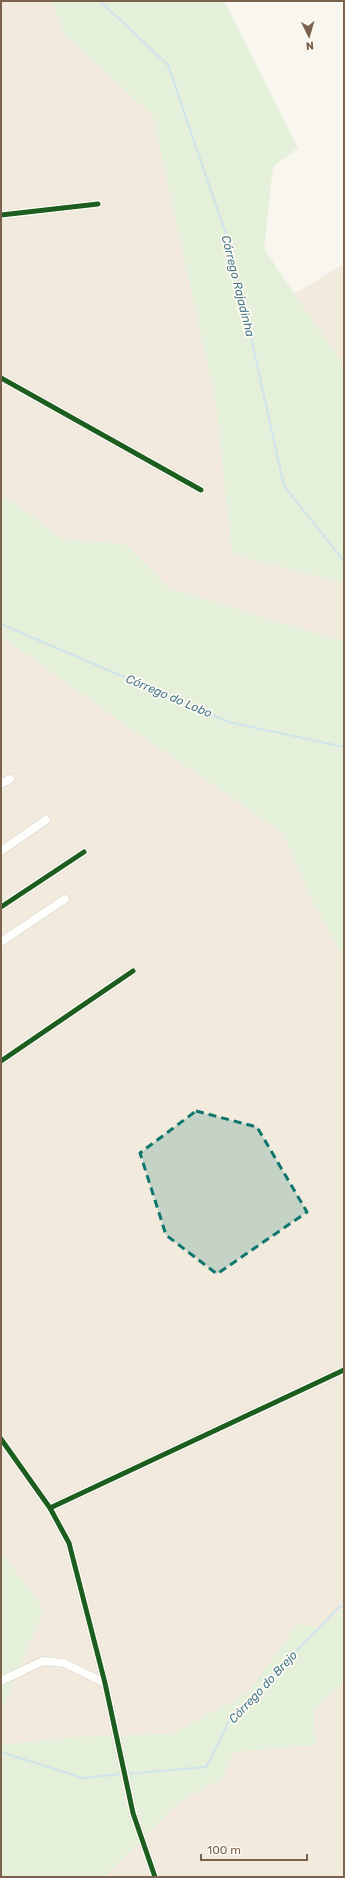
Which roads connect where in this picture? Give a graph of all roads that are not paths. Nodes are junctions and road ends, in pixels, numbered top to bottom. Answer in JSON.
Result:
{"nodes":[{"id":1,"x":98,"y":204,"type":"dead end"},
{"id":2,"x":1,"y":215,"type":"edge"},
{"id":3,"x":1,"y":378,"type":"edge"},
{"id":4,"x":201,"y":490,"type":"dead end"},
{"id":5,"x":10,"y":779,"type":"dead end"},
{"id":6,"x":1,"y":784,"type":"edge"},
{"id":7,"x":46,"y":820,"type":"dead end"},
{"id":8,"x":1,"y":851,"type":"edge"},
{"id":9,"x":84,"y":852,"type":"dead end"},
{"id":10,"x":65,"y":899,"type":"dead end"},
{"id":11,"x":1,"y":907,"type":"edge"},
{"id":12,"x":1,"y":942,"type":"edge"},
{"id":13,"x":133,"y":971,"type":"dead end"},
{"id":14,"x":1,"y":1060,"type":"edge"},
{"id":15,"x":344,"y":1370,"type":"edge"},
{"id":16,"x":1,"y":1440,"type":"edge"},
{"id":17,"x":50,"y":1508,"type":"junction"},
{"id":18,"x":1,"y":1681,"type":"edge"},
{"id":19,"x":105,"y":1683,"type":"junction"},
{"id":20,"x":155,"y":1877,"type":"edge"}],
"edges":[{"from":1,"to":2,"type":"street"},
{"from":3,"to":4,"type":"street"},
{"from":5,"to":6,"type":"street"},
{"from":7,"to":8,"type":"street"},
{"from":9,"to":11,"type":"street"},
{"from":10,"to":12,"type":"street"},
{"from":13,"to":14,"type":"street"},
{"from":15,"to":17,"type":"street"},
{"from":16,"to":17,"type":"street"},
{"from":17,"to":19,"type":"street"},
{"from":18,"to":19,"type":"street"},
{"from":19,"to":20,"type":"street"}]}
